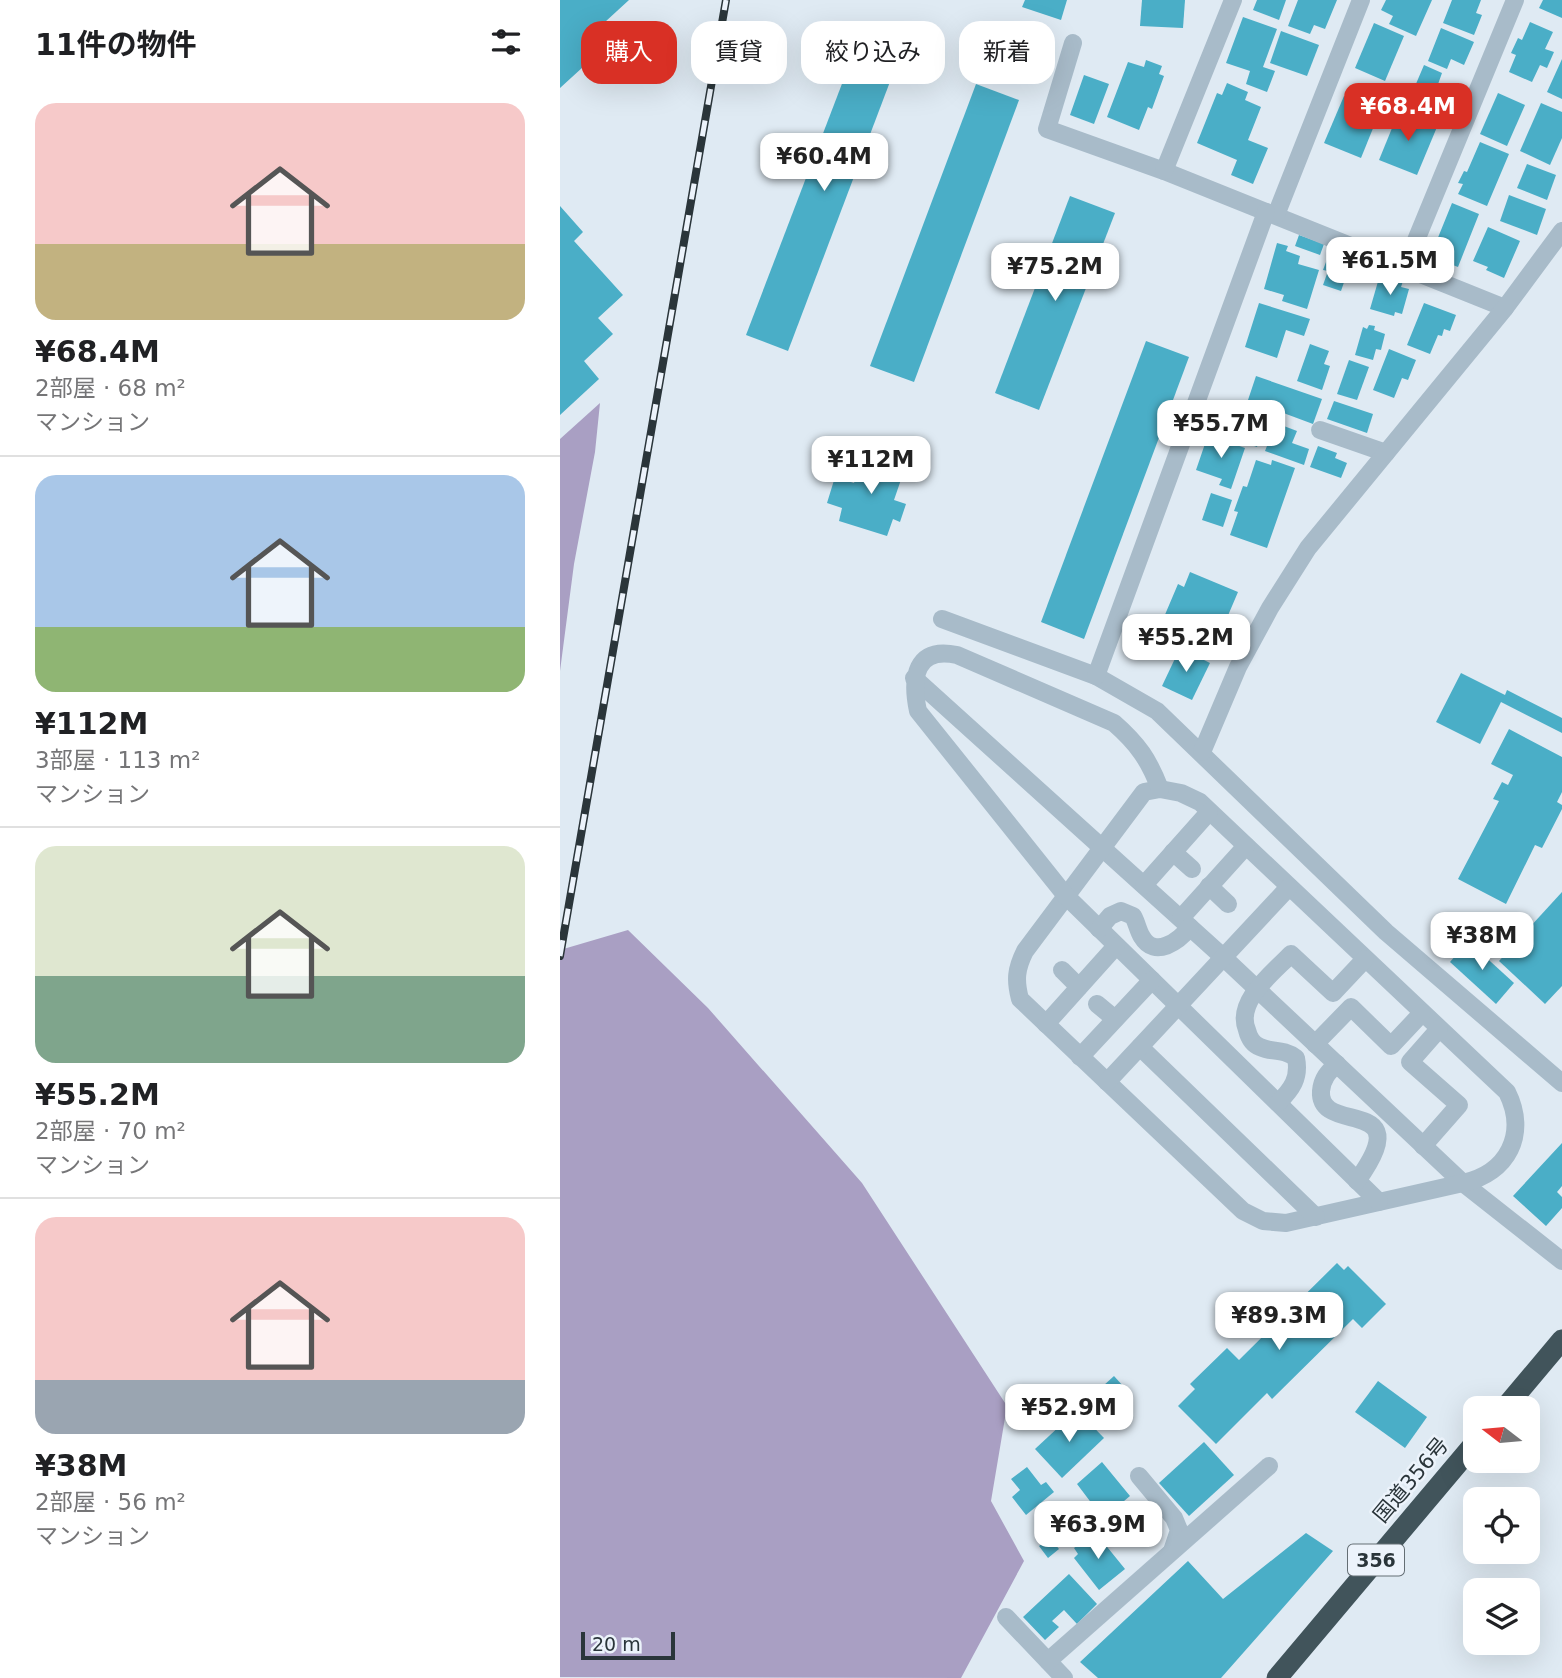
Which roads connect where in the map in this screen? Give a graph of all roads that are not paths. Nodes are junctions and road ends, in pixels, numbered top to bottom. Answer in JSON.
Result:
{"nodes":[{"id":1,"x":1233,"y":0,"type":"edge"},
{"id":2,"x":1361,"y":0,"type":"edge"},
{"id":3,"x":1515,"y":0,"type":"edge"},
{"id":4,"x":1073,"y":43,"type":"dead end"},
{"id":5,"x":1164,"y":171,"type":"junction"},
{"id":6,"x":1271,"y":214,"type":"junction"},
{"id":7,"x":1562,"y":230,"type":"edge"},
{"id":8,"x":1405,"y":267,"type":"junction"},
{"id":9,"x":1505,"y":308,"type":"junction"},
{"id":10,"x":1320,"y":430,"type":"dead end"},
{"id":11,"x":1386,"y":453,"type":"junction"},
{"id":12,"x":942,"y":619,"type":"dead end"},
{"id":13,"x":1096,"y":676,"type":"junction"},
{"id":14,"x":914,"y":678,"type":"junction"},
{"id":15,"x":1202,"y":752,"type":"junction"},
{"id":16,"x":1160,"y":789,"type":"junction"},
{"id":17,"x":1209,"y":812,"type":"junction"},
{"id":18,"x":1246,"y":846,"type":"junction"},
{"id":19,"x":1102,"y":848,"type":"junction"},
{"id":20,"x":1173,"y":852,"type":"junction"},
{"id":21,"x":1192,"y":869,"type":"dead end"},
{"id":22,"x":1144,"y":885,"type":"junction"},
{"id":23,"x":1209,"y":886,"type":"junction"},
{"id":24,"x":1289,"y":887,"type":"junction"},
{"id":25,"x":1066,"y":896,"type":"junction"},
{"id":26,"x":1228,"y":904,"type":"dead end"},
{"id":27,"x":1185,"y":923,"type":"junction"},
{"id":28,"x":1099,"y":929,"type":"junction"},
{"id":29,"x":1116,"y":946,"type":"junction"},
{"id":30,"x":1223,"y":957,"type":"junction"},
{"id":31,"x":1365,"y":959,"type":"junction"},
{"id":32,"x":1062,"y":970,"type":"dead end"},
{"id":33,"x":1152,"y":980,"type":"junction"},
{"id":34,"x":1079,"y":987,"type":"junction"},
{"id":35,"x":1258,"y":989,"type":"junction"},
{"id":36,"x":1097,"y":1003,"type":"dead end"},
{"id":37,"x":1178,"y":1006,"type":"junction"},
{"id":38,"x":1423,"y":1013,"type":"junction"},
{"id":39,"x":1115,"y":1019,"type":"junction"},
{"id":40,"x":1046,"y":1024,"type":"junction"},
{"id":41,"x":1439,"y":1029,"type":"junction"},
{"id":42,"x":1315,"y":1044,"type":"junction"},
{"id":43,"x":1140,"y":1046,"type":"junction"},
{"id":44,"x":1080,"y":1057,"type":"junction"},
{"id":45,"x":1337,"y":1064,"type":"junction"},
{"id":46,"x":1107,"y":1082,"type":"junction"},
{"id":47,"x":1562,"y":1083,"type":"edge"},
{"id":48,"x":1278,"y":1103,"type":"junction"},
{"id":49,"x":1423,"y":1146,"type":"junction"},
{"id":50,"x":1357,"y":1181,"type":"junction"},
{"id":51,"x":1463,"y":1183,"type":"junction"},
{"id":52,"x":1379,"y":1202,"type":"junction"},
{"id":53,"x":1316,"y":1217,"type":"junction"},
{"id":54,"x":1562,"y":1261,"type":"edge"},
{"id":55,"x":1562,"y":1340,"type":"edge"},
{"id":56,"x":1515,"y":1396,"type":"edge"},
{"id":57,"x":1463,"y":1457,"type":"edge"},
{"id":58,"x":1269,"y":1465,"type":"dead end"},
{"id":59,"x":1139,"y":1476,"type":"dead end"},
{"id":60,"x":1172,"y":1551,"type":"junction"},
{"id":61,"x":1006,"y":1617,"type":"dead end"},
{"id":62,"x":1048,"y":1661,"type":"junction"},
{"id":63,"x":1064,"y":1678,"type":"edge"},
{"id":64,"x":1277,"y":1678,"type":"edge"}],
"edges":[{"from":1,"to":5,"type":"street"},
{"from":2,"to":6,"type":"street"},
{"from":3,"to":8,"type":"street"},
{"from":4,"to":5,"type":"street"},
{"from":5,"to":6,"type":"street"},
{"from":6,"to":8,"type":"street"},
{"from":6,"to":13,"type":"street"},
{"from":7,"to":9,"type":"street"},
{"from":8,"to":9,"type":"street"},
{"from":9,"to":11,"type":"street"},
{"from":10,"to":11,"type":"street"},
{"from":11,"to":15,"type":"street"},
{"from":12,"to":13,"type":"street"},
{"from":13,"to":15,"type":"street"},
{"from":14,"to":16,"type":"street"},
{"from":14,"to":19,"type":"street"},
{"from":14,"to":25,"type":"street"},
{"from":15,"to":47,"type":"street"},
{"from":16,"to":17,"type":"street"},
{"from":16,"to":19,"type":"street"},
{"from":17,"to":18,"type":"street"},
{"from":17,"to":20,"type":"street"},
{"from":18,"to":23,"type":"street"},
{"from":18,"to":24,"type":"street"},
{"from":19,"to":22,"type":"street"},
{"from":19,"to":25,"type":"street"},
{"from":20,"to":21,"type":"street"},
{"from":20,"to":22,"type":"street"},
{"from":22,"to":27,"type":"street"},
{"from":23,"to":26,"type":"street"},
{"from":23,"to":27,"type":"street"},
{"from":24,"to":30,"type":"street"},
{"from":24,"to":31,"type":"street"},
{"from":25,"to":28,"type":"street"},
{"from":25,"to":40,"type":"street"},
{"from":27,"to":28,"type":"street"},
{"from":27,"to":30,"type":"street"},
{"from":28,"to":29,"type":"street"},
{"from":29,"to":33,"type":"street"},
{"from":29,"to":34,"type":"street"},
{"from":30,"to":35,"type":"street"},
{"from":30,"to":37,"type":"street"},
{"from":31,"to":35,"type":"street"},
{"from":31,"to":38,"type":"street"},
{"from":32,"to":34,"type":"street"},
{"from":33,"to":37,"type":"street"},
{"from":33,"to":39,"type":"street"},
{"from":34,"to":40,"type":"street"},
{"from":35,"to":42,"type":"street"},
{"from":35,"to":48,"type":"street"},
{"from":36,"to":39,"type":"street"},
{"from":37,"to":43,"type":"street"},
{"from":37,"to":48,"type":"street"},
{"from":38,"to":41,"type":"street"},
{"from":38,"to":42,"type":"street"},
{"from":39,"to":44,"type":"street"},
{"from":40,"to":44,"type":"street"},
{"from":41,"to":49,"type":"street"},
{"from":41,"to":51,"type":"street"},
{"from":42,"to":45,"type":"street"},
{"from":43,"to":46,"type":"street"},
{"from":43,"to":53,"type":"street"},
{"from":44,"to":46,"type":"street"},
{"from":45,"to":49,"type":"street"},
{"from":45,"to":50,"type":"street"},
{"from":46,"to":53,"type":"street"},
{"from":48,"to":50,"type":"street"},
{"from":49,"to":51,"type":"street"},
{"from":50,"to":52,"type":"street"},
{"from":51,"to":52,"type":"street"},
{"from":51,"to":54,"type":"street"},
{"from":52,"to":53,"type":"street"},
{"from":55,"to":56,"type":"highway"},
{"from":57,"to":64,"type":"highway","name":"国道356号","number":"356"},
{"from":58,"to":60,"type":"street"},
{"from":59,"to":60,"type":"street"},
{"from":60,"to":62,"type":"street"},
{"from":61,"to":62,"type":"street"},
{"from":62,"to":63,"type":"street"}]}
